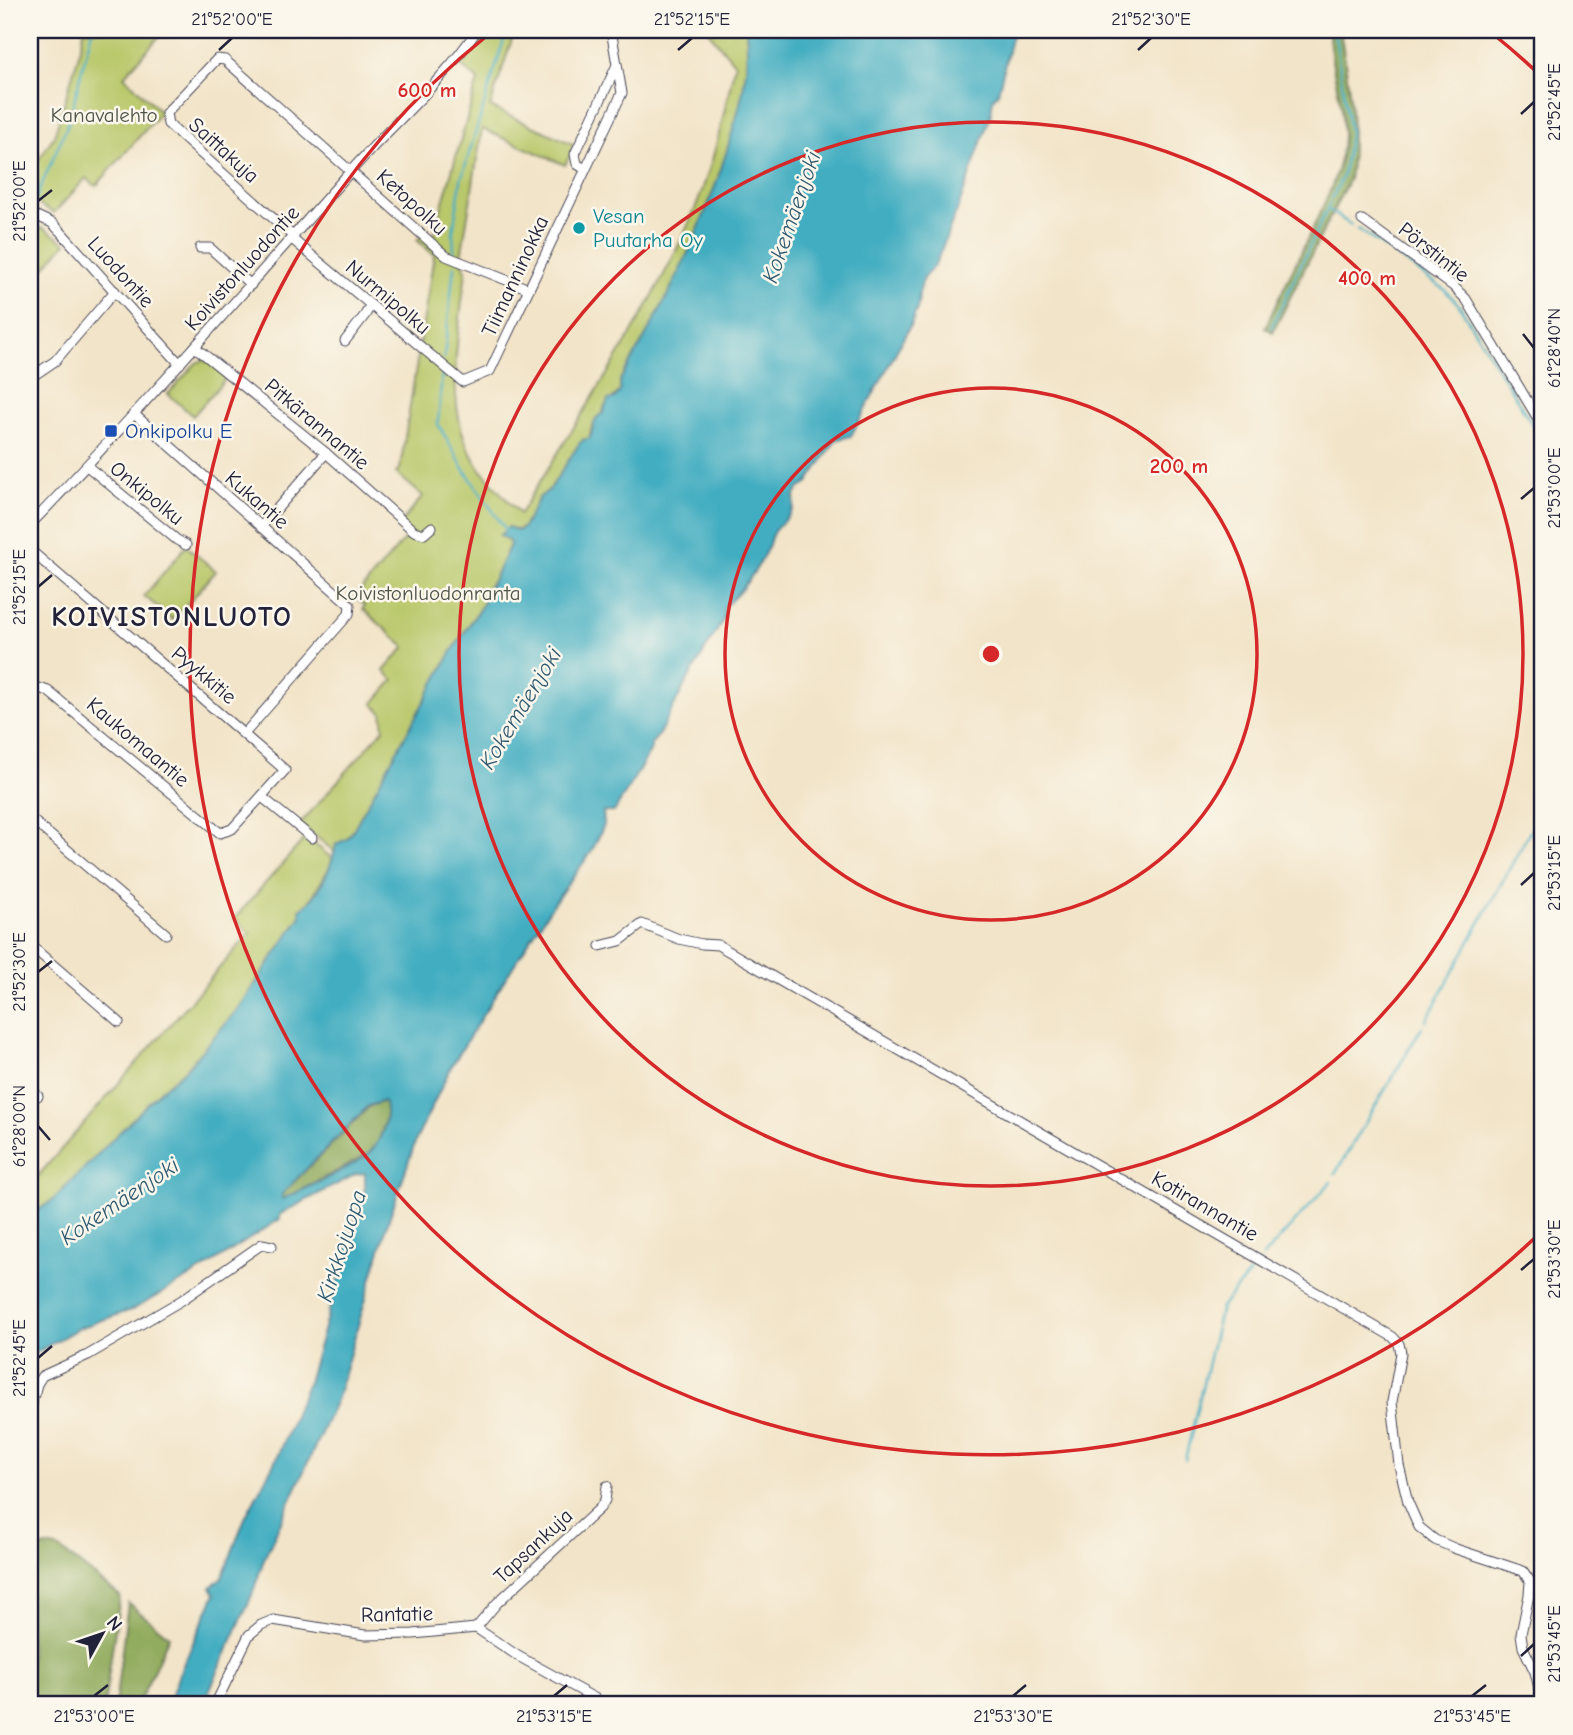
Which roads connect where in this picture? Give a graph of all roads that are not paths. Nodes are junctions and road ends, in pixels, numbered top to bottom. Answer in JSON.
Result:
{"nodes":[{"id":1,"x":477,"y":30,"type":"edge"},
{"id":2,"x":611,"y":30,"type":"edge"},
{"id":3,"x":618,"y":63,"type":"junction"},
{"id":4,"x":585,"y":169,"type":"junction"},
{"id":5,"x":351,"y":171,"type":"junction"},
{"id":6,"x":30,"y":213,"type":"edge"},
{"id":7,"x":1362,"y":220,"type":"dead end"},
{"id":8,"x":293,"y":238,"type":"junction"},
{"id":9,"x":200,"y":248,"type":"dead end"},
{"id":10,"x":251,"y":285,"type":"junction"},
{"id":11,"x":529,"y":289,"type":"junction"},
{"id":12,"x":115,"y":291,"type":"junction"},
{"id":13,"x":370,"y":306,"type":"junction"},
{"id":14,"x":345,"y":341,"type":"dead end"},
{"id":15,"x":195,"y":347,"type":"junction"},
{"id":16,"x":180,"y":364,"type":"junction"},
{"id":17,"x":30,"y":378,"type":"edge"},
{"id":18,"x":463,"y":382,"type":"joint"},
{"id":19,"x":134,"y":414,"type":"junction"},
{"id":20,"x":1543,"y":427,"type":"edge"},
{"id":21,"x":326,"y":453,"type":"junction"},
{"id":22,"x":87,"y":466,"type":"junction"},
{"id":23,"x":30,"y":526,"type":"edge"},
{"id":24,"x":261,"y":527,"type":"junction"},
{"id":25,"x":432,"y":527,"type":"dead end"},
{"id":26,"x":186,"y":545,"type":"dead end"},
{"id":27,"x":30,"y":550,"type":"edge"},
{"id":28,"x":30,"y":685,"type":"edge"},
{"id":29,"x":244,"y":733,"type":"junction"},
{"id":30,"x":262,"y":797,"type":"junction"},
{"id":31,"x":30,"y":818,"type":"edge"},
{"id":32,"x":220,"y":833,"type":"joint"},
{"id":33,"x":312,"y":838,"type":"dead end"},
{"id":34,"x":166,"y":934,"type":"dead end"},
{"id":35,"x":30,"y":945,"type":"edge"},
{"id":36,"x":600,"y":946,"type":"dead end"},
{"id":37,"x":120,"y":1022,"type":"dead end"},
{"id":38,"x":30,"y":1089,"type":"edge"},
{"id":39,"x":38,"y":1096,"type":"dead end"},
{"id":40,"x":272,"y":1246,"type":"dead end"},
{"id":41,"x":30,"y":1411,"type":"edge"},
{"id":42,"x":607,"y":1486,"type":"dead end"},
{"id":43,"x":476,"y":1628,"type":"junction"},
{"id":44,"x":215,"y":1705,"type":"edge"},
{"id":45,"x":607,"y":1705,"type":"edge"},
{"id":46,"x":1543,"y":1705,"type":"edge"}],
"edges":[{"from":1,"to":5,"type":"street","name":"Koivistonluodontie"},
{"from":2,"to":3,"type":"street","name":"Tiimanninokka"},
{"from":3,"to":4,"type":"street","name":"Tiimanninokka"},
{"from":3,"to":4,"type":"street"},
{"from":4,"to":11,"type":"street","name":"Tiimanninokka"},
{"from":5,"to":8,"type":"street","name":"Koivistonluodontie"},
{"from":5,"to":8,"type":"street","name":"Saittakuja"},
{"from":5,"to":11,"type":"street","name":"Ketopolku"},
{"from":6,"to":12,"type":"street","name":"Luodontie"},
{"from":7,"to":20,"type":"street","name":"Pörstintie"},
{"from":8,"to":10,"type":"street","name":"Koivistonluodontie"},
{"from":8,"to":13,"type":"street","name":"Nurmipolku"},
{"from":9,"to":10,"type":"street"},
{"from":10,"to":15,"type":"street","name":"Koivistonluodontie"},
{"from":11,"to":18,"type":"street","name":"Tiimanninokka"},
{"from":12,"to":16,"type":"street","name":"Luodontie"},
{"from":12,"to":17,"type":"street"},
{"from":13,"to":14,"type":"street"},
{"from":13,"to":18,"type":"street","name":"Nurmipolku"},
{"from":15,"to":16,"type":"street","name":"Koivistonluodontie"},
{"from":15,"to":21,"type":"street","name":"Pitkärannantie"},
{"from":16,"to":19,"type":"street","name":"Koivistonluodontie"},
{"from":19,"to":22,"type":"street","name":"Koivistonluodontie"},
{"from":19,"to":24,"type":"street","name":"Kukantie"},
{"from":21,"to":24,"type":"street"},
{"from":21,"to":25,"type":"street","name":"Pitkärannantie"},
{"from":22,"to":23,"type":"street","name":"Koivistonluodontie"},
{"from":22,"to":26,"type":"street","name":"Onkipolku"},
{"from":24,"to":29,"type":"street","name":"Kukantie"},
{"from":27,"to":29,"type":"street","name":"Pyykkitie"},
{"from":28,"to":32,"type":"street","name":"Kaukomaantie"},
{"from":29,"to":30,"type":"street","name":"Pyykkitie"},
{"from":30,"to":32,"type":"street","name":"Pyykkitie"},
{"from":30,"to":33,"type":"street"},
{"from":31,"to":34,"type":"street"},
{"from":35,"to":37,"type":"street"},
{"from":36,"to":46,"type":"street","name":"Kotirannantie"},
{"from":38,"to":39,"type":"street"},
{"from":40,"to":41,"type":"street"},
{"from":42,"to":43,"type":"street","name":"Tapsankuja"},
{"from":43,"to":44,"type":"street","name":"Rantatie"},
{"from":43,"to":45,"type":"street"}]}
